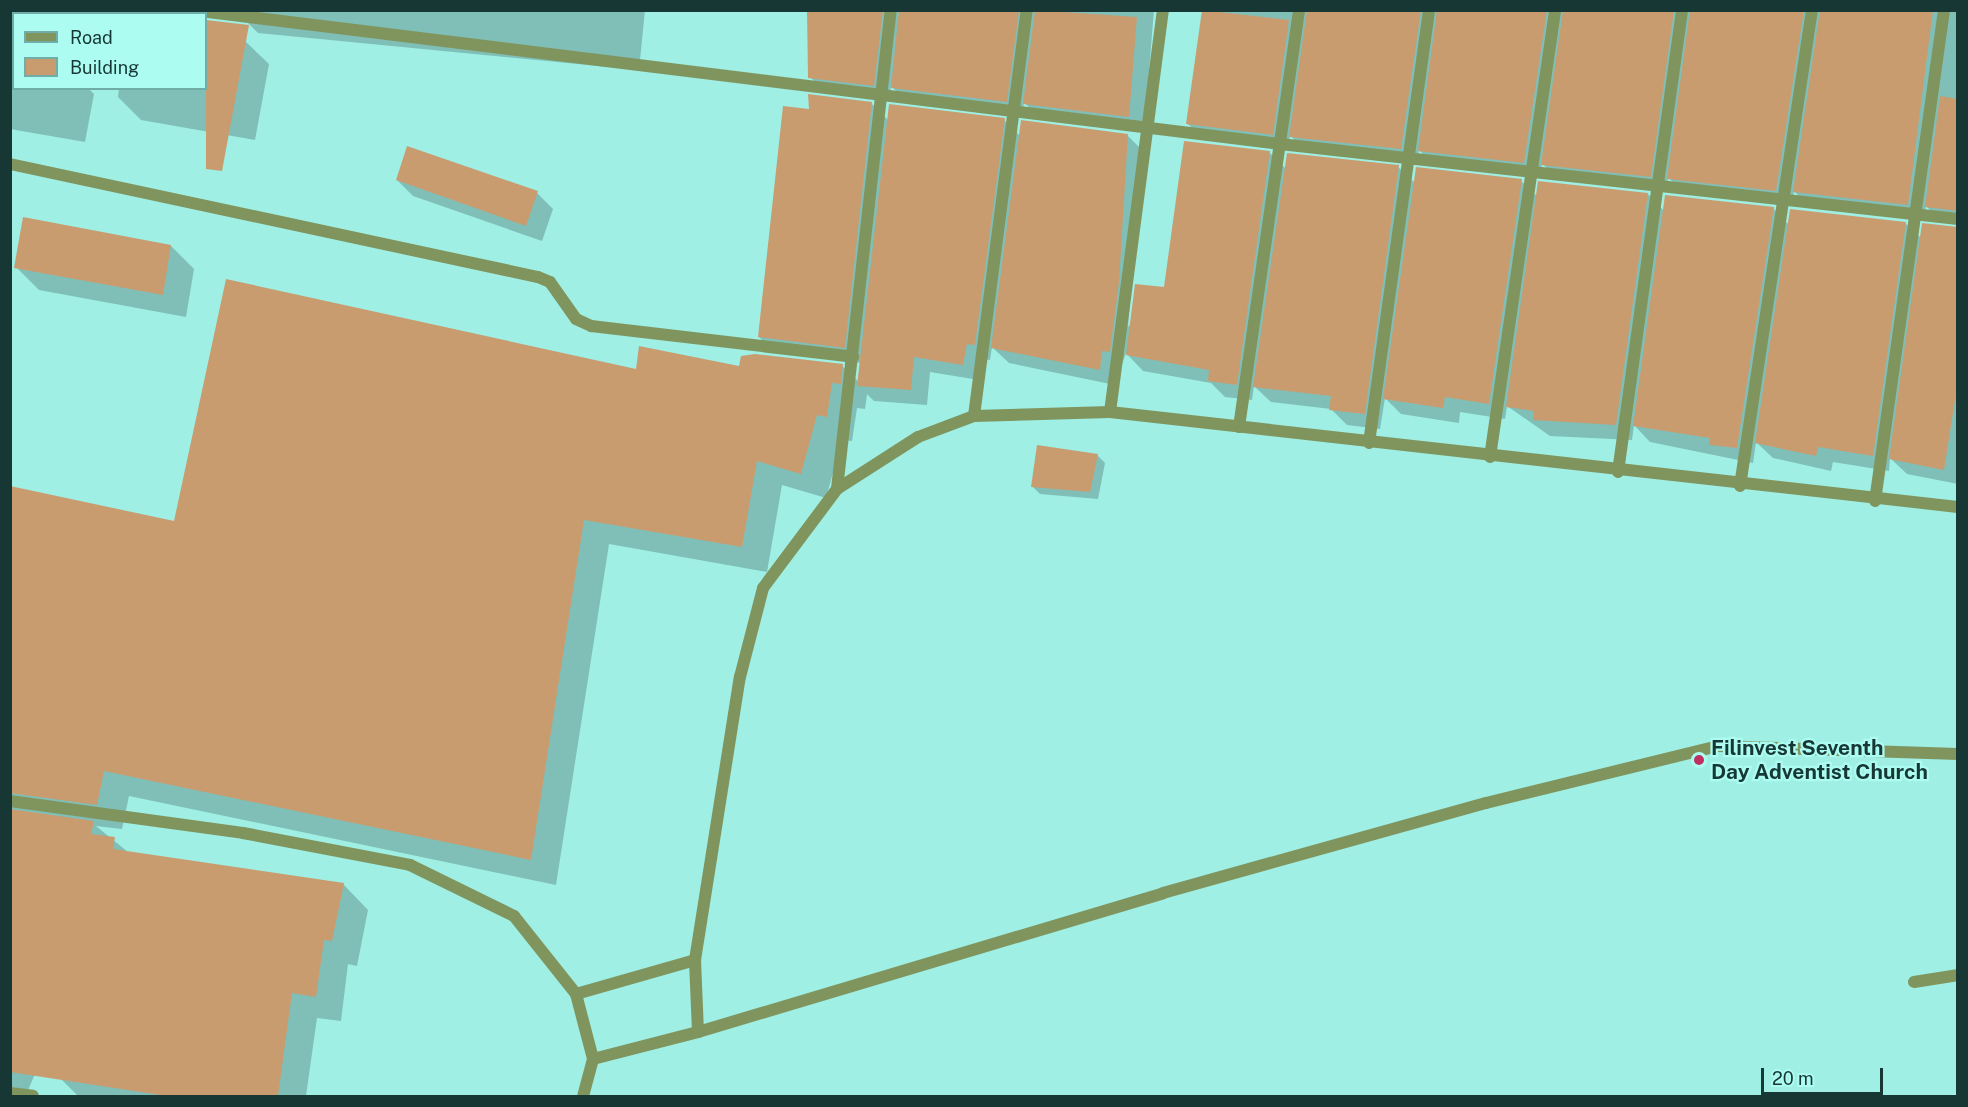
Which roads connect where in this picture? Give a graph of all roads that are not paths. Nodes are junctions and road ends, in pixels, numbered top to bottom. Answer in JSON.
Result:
{"nodes":[{"id":1,"x":192,"y":10,"type":"edge"},
{"id":2,"x":891,"y":10,"type":"edge"},
{"id":3,"x":1026,"y":10,"type":"edge"},
{"id":4,"x":1164,"y":10,"type":"edge"},
{"id":5,"x":1299,"y":10,"type":"edge"},
{"id":6,"x":1429,"y":10,"type":"edge"},
{"id":7,"x":1555,"y":10,"type":"edge"},
{"id":8,"x":1682,"y":10,"type":"edge"},
{"id":9,"x":1812,"y":10,"type":"edge"},
{"id":10,"x":1944,"y":10,"type":"edge"},
{"id":11,"x":881,"y":94,"type":"junction"},
{"id":12,"x":1013,"y":109,"type":"junction"},
{"id":13,"x":1146,"y":125,"type":"junction"},
{"id":14,"x":1280,"y":144,"type":"junction"},
{"id":15,"x":1412,"y":157,"type":"junction"},
{"id":16,"x":10,"y":164,"type":"edge"},
{"id":17,"x":1532,"y":170,"type":"junction"},
{"id":18,"x":1656,"y":184,"type":"junction"},
{"id":19,"x":1784,"y":198,"type":"junction"},
{"id":20,"x":1913,"y":214,"type":"junction"},
{"id":21,"x":1958,"y":219,"type":"edge"},
{"id":22,"x":853,"y":357,"type":"junction"},
{"id":23,"x":1110,"y":412,"type":"junction"},
{"id":24,"x":974,"y":416,"type":"junction"},
{"id":25,"x":1239,"y":427,"type":"junction"},
{"id":26,"x":1369,"y":443,"type":"junction"},
{"id":27,"x":1490,"y":457,"type":"junction"},
{"id":28,"x":1618,"y":472,"type":"junction"},
{"id":29,"x":1740,"y":486,"type":"junction"},
{"id":30,"x":837,"y":489,"type":"junction"},
{"id":31,"x":1875,"y":501,"type":"junction"},
{"id":32,"x":1958,"y":507,"type":"edge"},
{"id":33,"x":1958,"y":754,"type":"edge"},
{"id":34,"x":10,"y":801,"type":"edge"},
{"id":35,"x":695,"y":960,"type":"junction"},
{"id":36,"x":1958,"y":975,"type":"edge"},
{"id":37,"x":1914,"y":982,"type":"dead end"},
{"id":38,"x":576,"y":994,"type":"junction"},
{"id":39,"x":698,"y":1032,"type":"junction"},
{"id":40,"x":593,"y":1059,"type":"junction"},
{"id":41,"x":10,"y":1093,"type":"edge"},
{"id":42,"x":33,"y":1096,"type":"edge"},
{"id":43,"x":583,"y":1096,"type":"edge"}],
"edges":[{"from":1,"to":11,"type":"street"},
{"from":2,"to":11,"type":"street"},
{"from":3,"to":12,"type":"street"},
{"from":4,"to":13,"type":"street"},
{"from":5,"to":14,"type":"street"},
{"from":6,"to":15,"type":"street"},
{"from":7,"to":17,"type":"street"},
{"from":8,"to":18,"type":"street"},
{"from":9,"to":19,"type":"street"},
{"from":10,"to":20,"type":"street"},
{"from":11,"to":12,"type":"street"},
{"from":11,"to":22,"type":"street"},
{"from":12,"to":13,"type":"street"},
{"from":12,"to":24,"type":"street"},
{"from":13,"to":14,"type":"street"},
{"from":13,"to":23,"type":"street"},
{"from":14,"to":15,"type":"street"},
{"from":14,"to":25,"type":"street"},
{"from":15,"to":17,"type":"street"},
{"from":15,"to":26,"type":"street"},
{"from":16,"to":22,"type":"street"},
{"from":17,"to":18,"type":"street"},
{"from":17,"to":27,"type":"street"},
{"from":18,"to":19,"type":"street"},
{"from":18,"to":28,"type":"street"},
{"from":19,"to":20,"type":"street"},
{"from":19,"to":29,"type":"street"},
{"from":20,"to":21,"type":"street"},
{"from":20,"to":31,"type":"street"},
{"from":22,"to":30,"type":"street"},
{"from":23,"to":24,"type":"street"},
{"from":23,"to":25,"type":"street"},
{"from":24,"to":30,"type":"street"},
{"from":25,"to":26,"type":"street"},
{"from":26,"to":27,"type":"street"},
{"from":27,"to":28,"type":"street"},
{"from":28,"to":29,"type":"street"},
{"from":29,"to":31,"type":"street"},
{"from":30,"to":35,"type":"street"},
{"from":31,"to":32,"type":"street"},
{"from":33,"to":39,"type":"street"},
{"from":34,"to":38,"type":"street"},
{"from":35,"to":38,"type":"street"},
{"from":35,"to":39,"type":"street"},
{"from":36,"to":37,"type":"street"},
{"from":38,"to":40,"type":"street"},
{"from":39,"to":40,"type":"street"},
{"from":40,"to":43,"type":"street"},
{"from":41,"to":42,"type":"street"}]}
